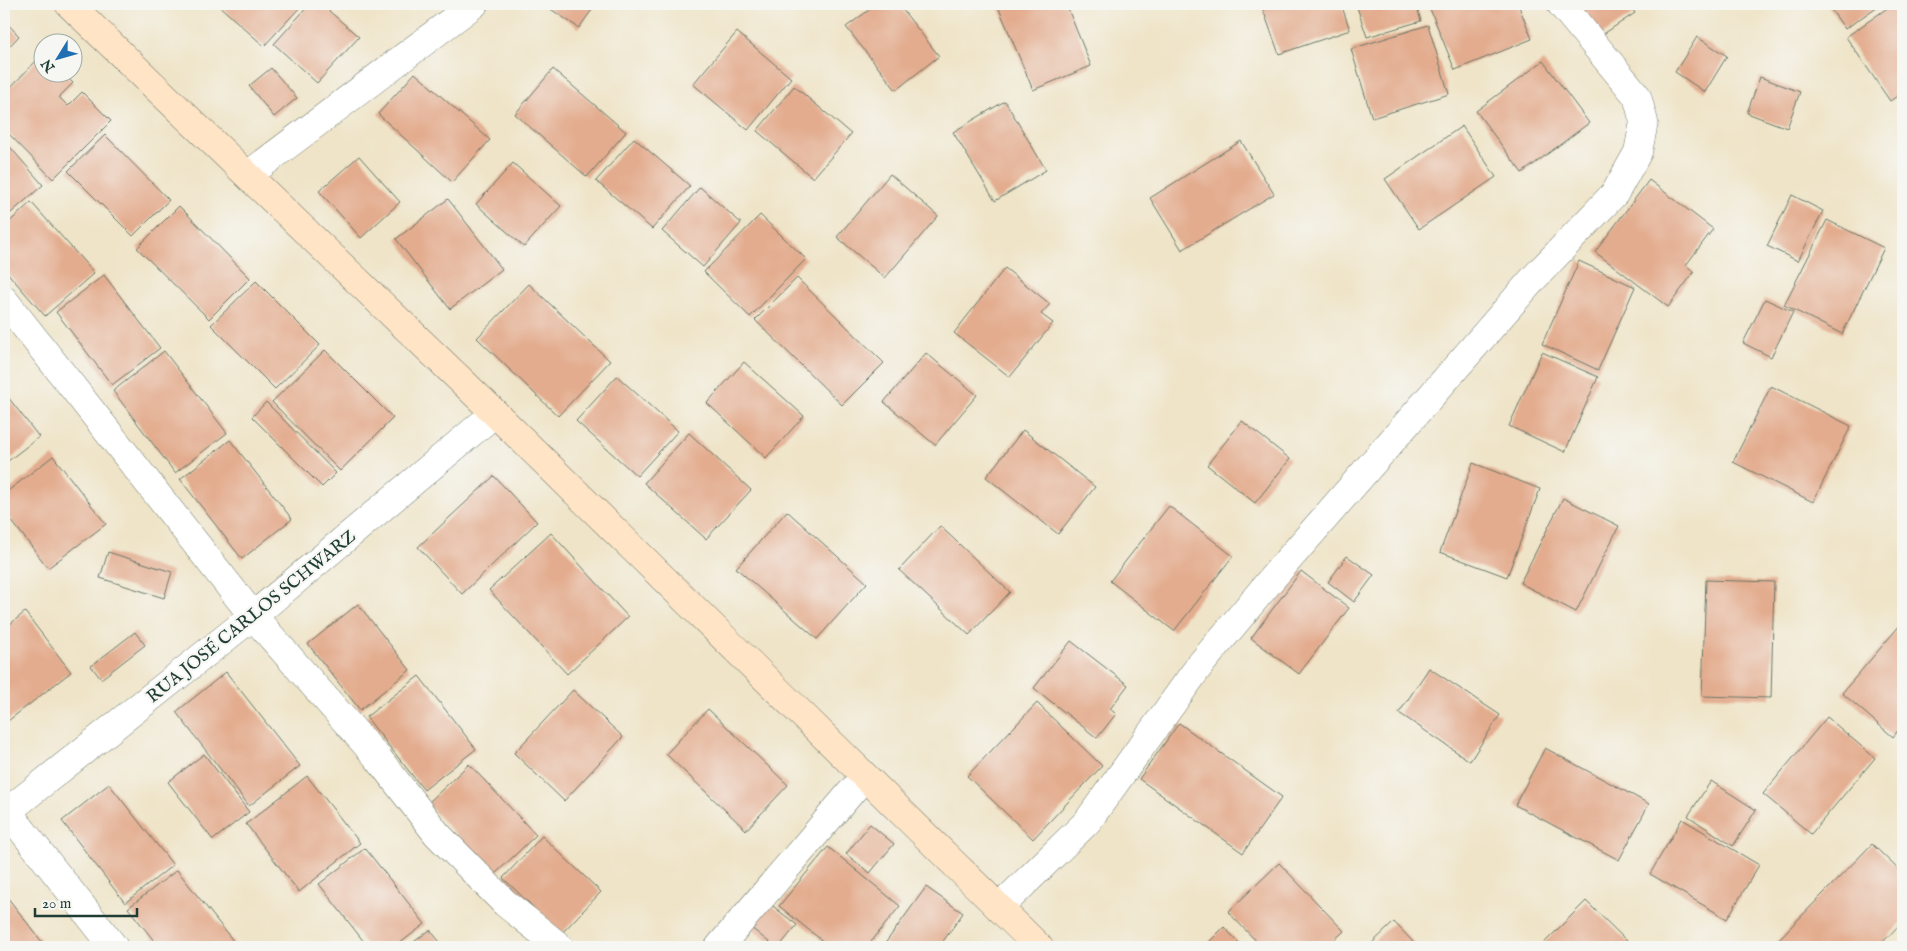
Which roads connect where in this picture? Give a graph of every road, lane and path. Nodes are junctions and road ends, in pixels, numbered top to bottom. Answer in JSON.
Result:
{"nodes":[{"id":1,"x":69,"y":4,"type":"edge"},
{"id":2,"x":474,"y":4,"type":"edge"},
{"id":3,"x":1561,"y":4,"type":"edge"},
{"id":4,"x":248,"y":175,"type":"junction"},
{"id":5,"x":4,"y":300,"type":"edge"},
{"id":6,"x":495,"y":413,"type":"junction"},
{"id":7,"x":253,"y":616,"type":"junction"},
{"id":8,"x":864,"y":777,"type":"junction"},
{"id":9,"x":5,"y":811,"type":"edge"},
{"id":10,"x":999,"y":908,"type":"junction"},
{"id":11,"x":114,"y":947,"type":"edge"},
{"id":12,"x":560,"y":947,"type":"edge"},
{"id":13,"x":719,"y":947,"type":"edge"},
{"id":14,"x":1039,"y":947,"type":"edge"}],
"edges":[{"from":1,"to":4,"type":"main road"},
{"from":2,"to":4,"type":"street"},
{"from":3,"to":10,"type":"street"},
{"from":4,"to":6,"type":"main road"},
{"from":5,"to":7,"type":"street"},
{"from":6,"to":7,"type":"street","name":"RUA JOSÉ CARLOS SCHWARZ"},
{"from":6,"to":8,"type":"main road"},
{"from":7,"to":9,"type":"street","name":"RUA JOSÉ CARLOS SCHWARZ"},
{"from":7,"to":12,"type":"street"},
{"from":8,"to":10,"type":"main road"},
{"from":8,"to":13,"type":"street"},
{"from":9,"to":11,"type":"street"},
{"from":10,"to":14,"type":"main road"}]}
